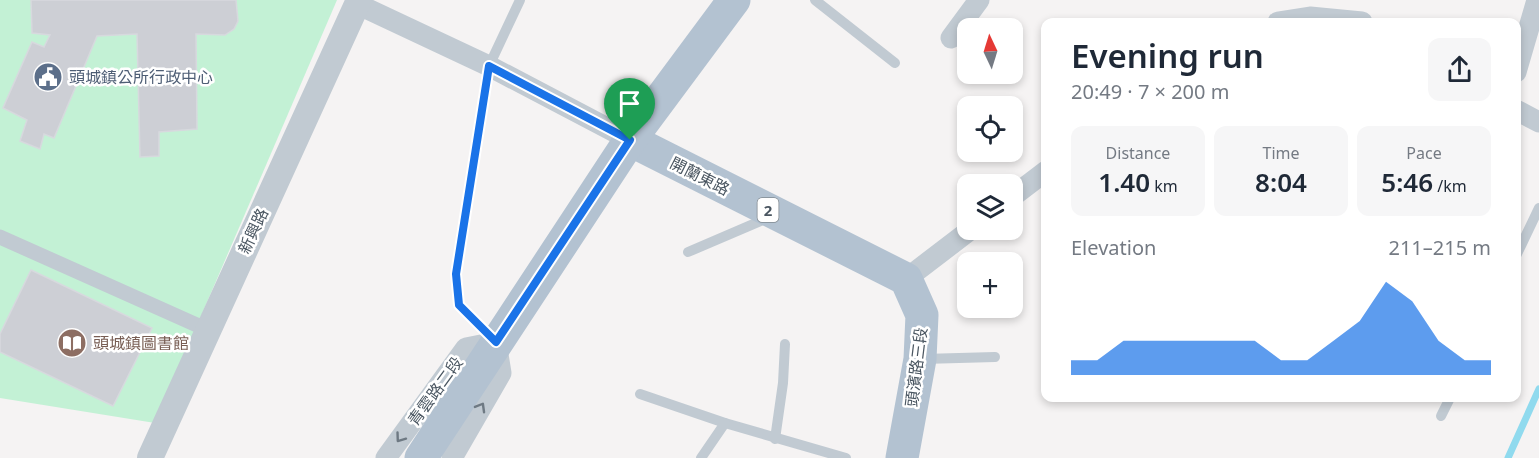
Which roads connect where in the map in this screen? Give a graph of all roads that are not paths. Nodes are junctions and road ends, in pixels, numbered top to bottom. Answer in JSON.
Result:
{"nodes":[{"id":1,"x":520,"y":0,"type":"edge"},
{"id":2,"x":734,"y":0,"type":"edge"},
{"id":3,"x":815,"y":0,"type":"edge"},
{"id":4,"x":979,"y":0,"type":"edge"},
{"id":5,"x":1537,"y":0,"type":"edge"},
{"id":6,"x":358,"y":2,"type":"edge"},
{"id":7,"x":1304,"y":18,"type":"edge"},
{"id":8,"x":1320,"y":18,"type":"edge"},
{"id":9,"x":951,"y":38,"type":"dead end"},
{"id":10,"x":1521,"y":55,"type":"edge"},
{"id":11,"x":895,"y":63,"type":"dead end"},
{"id":12,"x":489,"y":66,"type":"junction"},
{"id":13,"x":1521,"y":113,"type":"edge"},
{"id":14,"x":1539,"y":122,"type":"edge"},
{"id":15,"x":630,"y":140,"type":"junction"},
{"id":16,"x":1041,"y":175,"type":"edge"},
{"id":17,"x":1023,"y":188,"type":"edge"},
{"id":18,"x":1539,"y":208,"type":"edge"},
{"id":19,"x":776,"y":214,"type":"junction"},
{"id":20,"x":0,"y":237,"type":"edge"},
{"id":21,"x":957,"y":240,"type":"edge"},
{"id":22,"x":1521,"y":246,"type":"edge"},
{"id":23,"x":687,"y":252,"type":"dead end"},
{"id":24,"x":906,"y":279,"type":"junction"},
{"id":25,"x":208,"y":330,"type":"junction"},
{"id":26,"x":496,"y":342,"type":"junction"},
{"id":27,"x":785,"y":344,"type":"dead end"},
{"id":28,"x":995,"y":357,"type":"dead end"},
{"id":29,"x":920,"y":359,"type":"junction"},
{"id":30,"x":640,"y":394,"type":"dead end"},
{"id":31,"x":1448,"y":402,"type":"edge"},
{"id":32,"x":1441,"y":416,"type":"dead end"},
{"id":33,"x":725,"y":423,"type":"junction"},
{"id":34,"x":775,"y":439,"type":"junction"},
{"id":35,"x":150,"y":458,"type":"edge"},
{"id":36,"x":386,"y":458,"type":"edge"},
{"id":37,"x":421,"y":458,"type":"edge"},
{"id":38,"x":452,"y":458,"type":"edge"},
{"id":39,"x":701,"y":458,"type":"edge"},
{"id":40,"x":846,"y":458,"type":"edge"},
{"id":41,"x":902,"y":458,"type":"edge"}],
"edges":[{"from":1,"to":12,"type":"lane"},
{"from":2,"to":15,"type":"main road","name":"青雲路二段"},
{"from":3,"to":11,"type":"lane"},
{"from":4,"to":9,"type":"street"},
{"from":5,"to":10,"type":"street"},
{"from":6,"to":12,"type":"street","name":"開蘭東路"},
{"from":6,"to":25,"type":"street","name":"新興路"},
{"from":7,"to":8,"type":"street"},
{"from":12,"to":15,"type":"street","name":"開蘭東路"},
{"from":12,"to":26,"type":"lane"},
{"from":13,"to":14,"type":"street"},
{"from":15,"to":19,"type":"main road","name":"開蘭東路","number":"2"},
{"from":15,"to":26,"type":"main road","name":"青雲路二段"},
{"from":16,"to":17,"type":"street"},
{"from":18,"to":22,"type":"lane"},
{"from":19,"to":23,"type":"lane"},
{"from":19,"to":24,"type":"main road","name":"開蘭東路","number":"2"},
{"from":20,"to":25,"type":"street"},
{"from":21,"to":24,"type":"street"},
{"from":24,"to":29,"type":"main road","name":"頭濱路三段"},
{"from":25,"to":35,"type":"street","name":"新興路"},
{"from":26,"to":36,"type":"street","name":"青雲路二段","one_way":true},
{"from":26,"to":37,"type":"main road","name":"青雲路二段"},
{"from":38,"to":26,"type":"street","one_way":true},
{"from":27,"to":34,"type":"lane"},
{"from":28,"to":29,"type":"lane"},
{"from":29,"to":41,"type":"main road","name":"頭濱路三段"},
{"from":30,"to":33,"type":"lane"},
{"from":31,"to":32,"type":"lane"},
{"from":33,"to":34,"type":"lane"},
{"from":33,"to":39,"type":"lane"},
{"from":34,"to":40,"type":"lane"}]}
